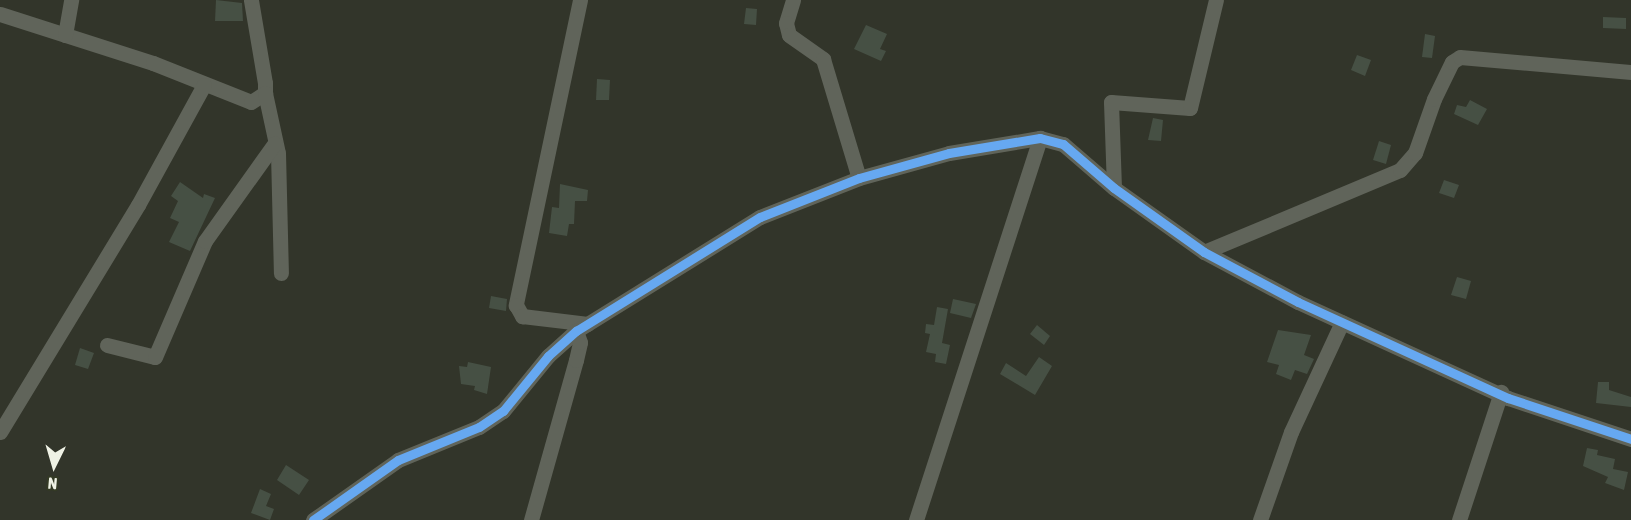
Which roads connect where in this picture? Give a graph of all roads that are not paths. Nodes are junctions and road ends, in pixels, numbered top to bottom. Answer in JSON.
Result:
{"nodes":[{"id":1,"x":71,"y":0,"type":"edge"},
{"id":2,"x":251,"y":0,"type":"edge"},
{"id":3,"x":580,"y":0,"type":"edge"},
{"id":4,"x":793,"y":0,"type":"edge"},
{"id":5,"x":1216,"y":0,"type":"edge"},
{"id":6,"x":0,"y":15,"type":"edge"},
{"id":7,"x":65,"y":35,"type":"junction"},
{"id":8,"x":1631,"y":72,"type":"edge"},
{"id":9,"x":204,"y":85,"type":"junction"},
{"id":10,"x":265,"y":93,"type":"junction"},
{"id":11,"x":1040,"y":138,"type":"junction"},
{"id":12,"x":275,"y":143,"type":"junction"},
{"id":13,"x":859,"y":177,"type":"junction"},
{"id":14,"x":1114,"y":188,"type":"junction"},
{"id":15,"x":1204,"y":252,"type":"junction"},
{"id":16,"x":281,"y":273,"type":"dead end"},
{"id":17,"x":1342,"y":322,"type":"junction"},
{"id":18,"x":582,"y":327,"type":"junction"},
{"id":19,"x":107,"y":345,"type":"dead end"},
{"id":20,"x":1501,"y":392,"type":"junction"},
{"id":21,"x":0,"y":432,"type":"edge"},
{"id":22,"x":1631,"y":439,"type":"edge"},
{"id":23,"x":313,"y":520,"type":"edge"},
{"id":24,"x":531,"y":520,"type":"edge"},
{"id":25,"x":916,"y":520,"type":"edge"},
{"id":26,"x":1260,"y":520,"type":"edge"},
{"id":27,"x":1459,"y":520,"type":"edge"}],
"edges":[{"from":1,"to":7,"type":"street"},
{"from":2,"to":10,"type":"street"},
{"from":3,"to":18,"type":"street"},
{"from":4,"to":13,"type":"street"},
{"from":5,"to":14,"type":"street"},
{"from":6,"to":7,"type":"street"},
{"from":7,"to":9,"type":"street"},
{"from":8,"to":15,"type":"street"},
{"from":9,"to":10,"type":"street"},
{"from":9,"to":21,"type":"street"},
{"from":10,"to":12,"type":"street"},
{"from":11,"to":13,"type":"street"},
{"from":11,"to":14,"type":"street"},
{"from":11,"to":25,"type":"street"},
{"from":12,"to":16,"type":"street"},
{"from":12,"to":19,"type":"street"},
{"from":13,"to":18,"type":"street"},
{"from":14,"to":15,"type":"street"},
{"from":15,"to":17,"type":"street"},
{"from":17,"to":20,"type":"street"},
{"from":17,"to":26,"type":"street"},
{"from":18,"to":23,"type":"street"},
{"from":18,"to":24,"type":"street"},
{"from":20,"to":22,"type":"street"},
{"from":20,"to":27,"type":"street"}]}
